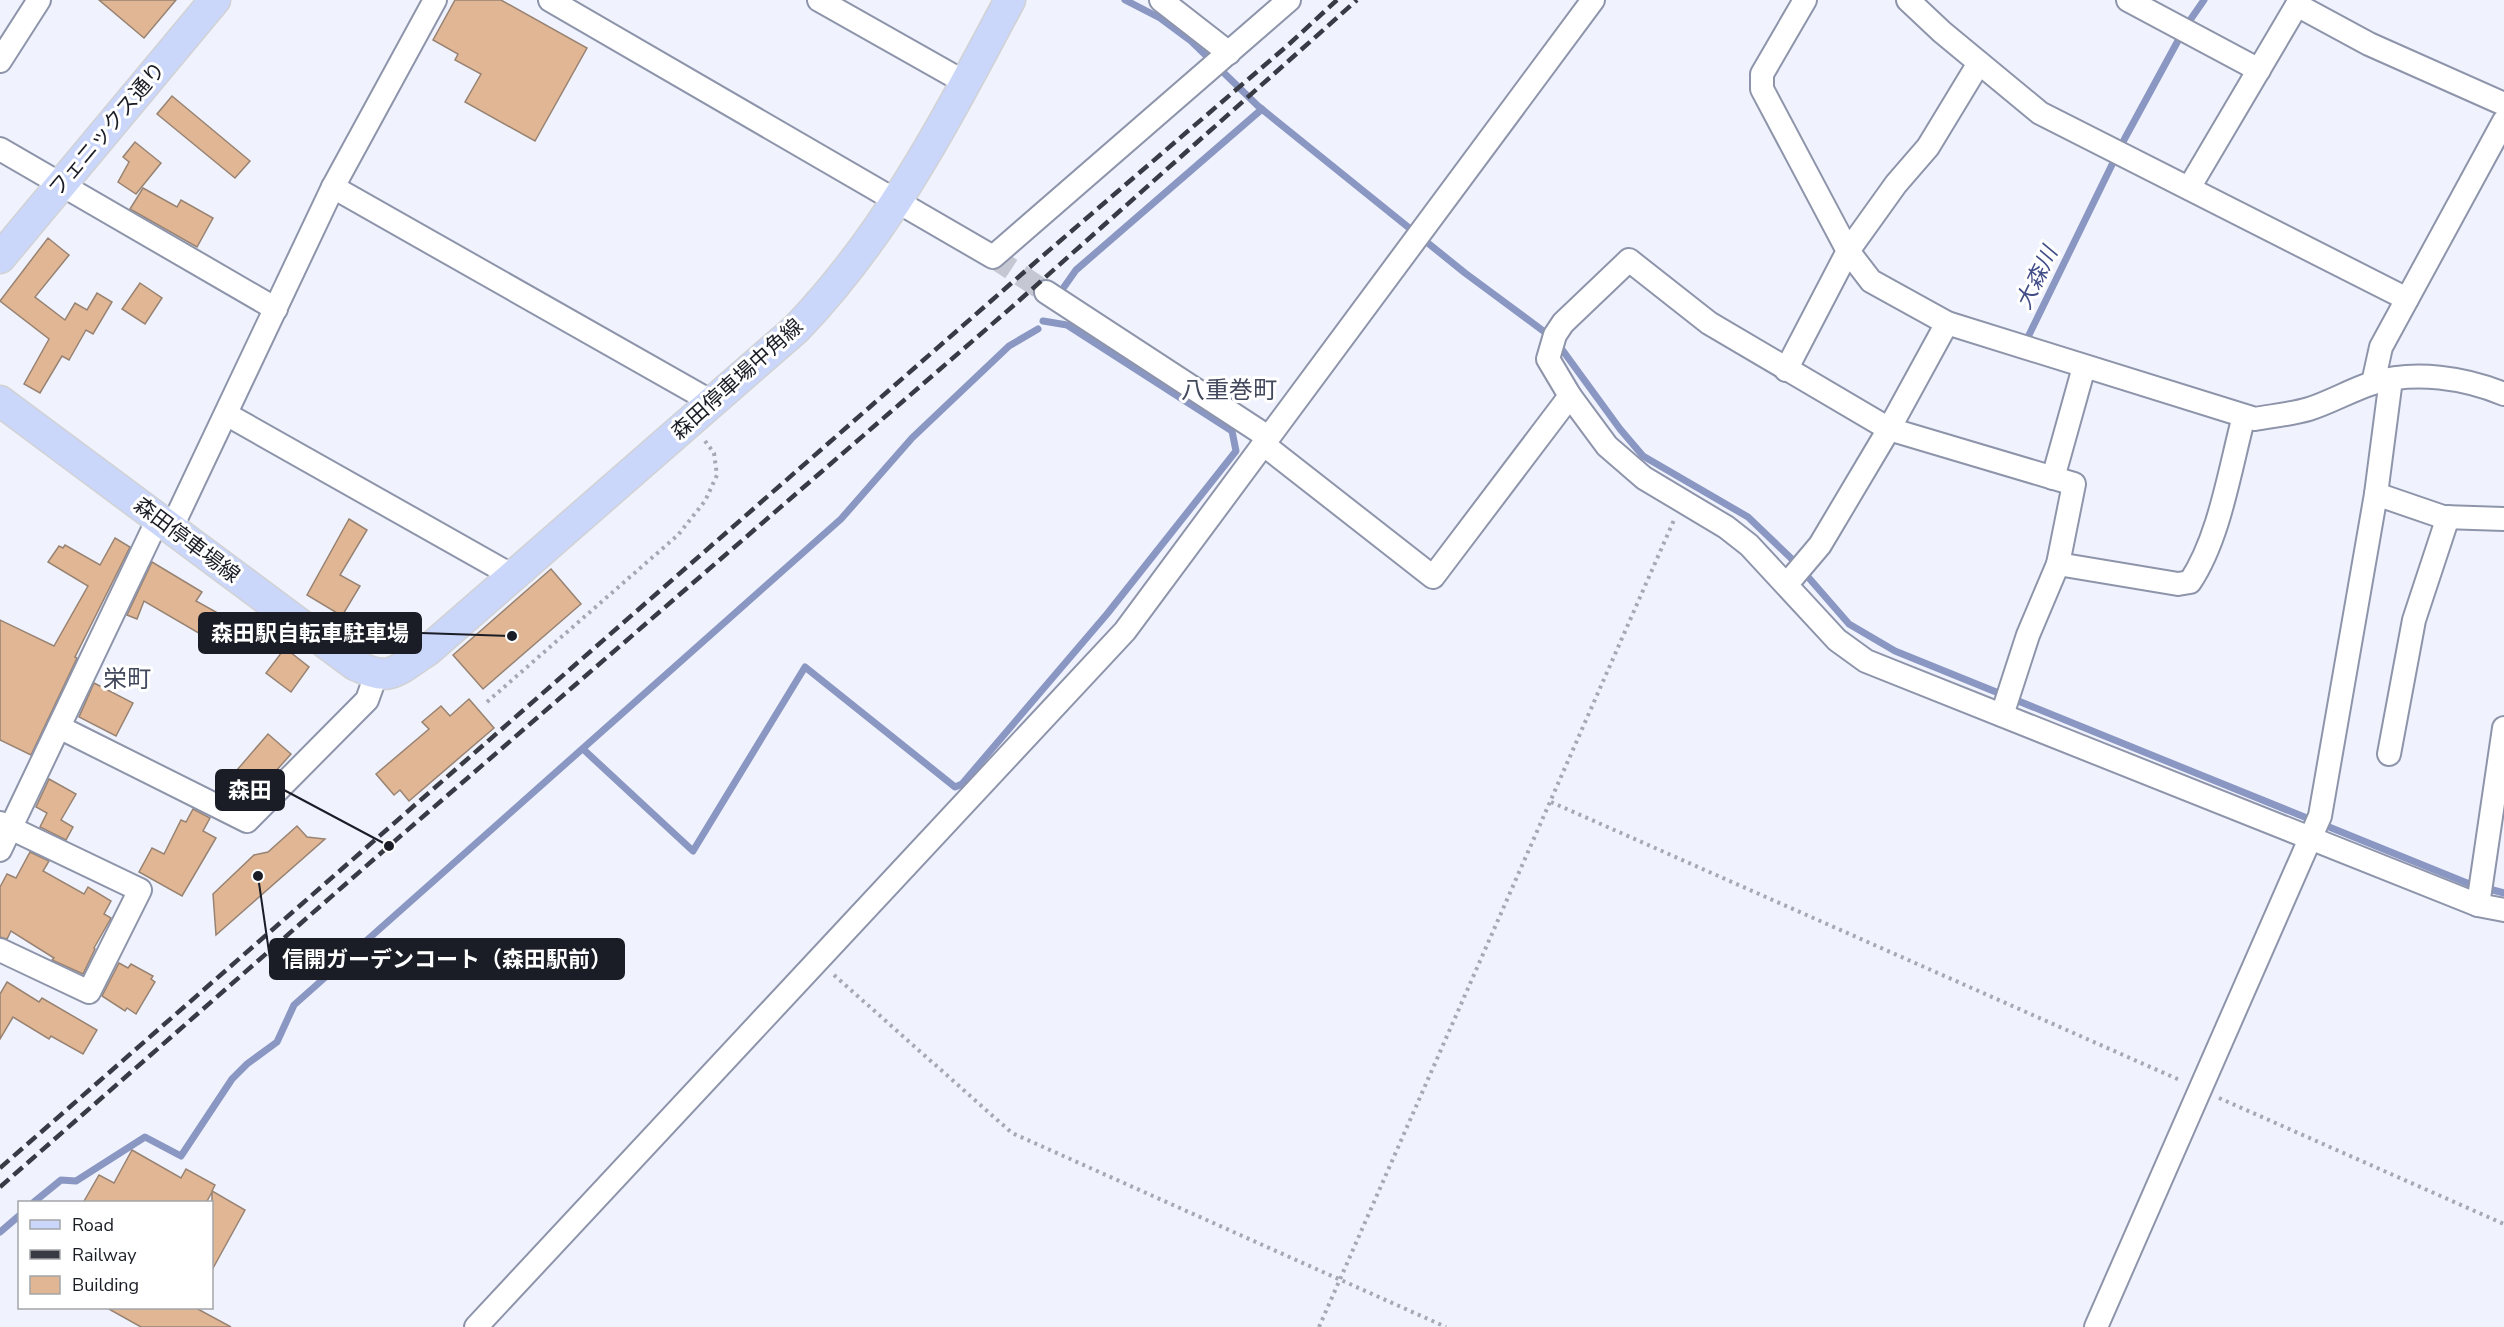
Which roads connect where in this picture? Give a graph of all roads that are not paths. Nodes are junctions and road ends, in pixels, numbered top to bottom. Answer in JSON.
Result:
{"nodes":[{"id":1,"x":39,"y":0,"type":"edge"},
{"id":2,"x":215,"y":0,"type":"edge"},
{"id":3,"x":435,"y":0,"type":"edge"},
{"id":4,"x":550,"y":0,"type":"edge"},
{"id":5,"x":819,"y":0,"type":"edge"},
{"id":6,"x":1010,"y":0,"type":"edge"},
{"id":7,"x":1161,"y":0,"type":"edge"},
{"id":8,"x":1289,"y":0,"type":"edge"},
{"id":9,"x":1593,"y":0,"type":"edge"},
{"id":10,"x":1805,"y":0,"type":"edge"},
{"id":11,"x":1908,"y":0,"type":"edge"},
{"id":12,"x":2128,"y":0,"type":"edge"},
{"id":13,"x":2298,"y":3,"type":"edge"},
{"id":14,"x":1229,"y":53,"type":"junction"},
{"id":15,"x":0,"y":62,"type":"edge"},
{"id":16,"x":1979,"y":63,"type":"junction"},
{"id":17,"x":2259,"y":70,"type":"junction"},
{"id":18,"x":966,"y":83,"type":"junction"},
{"id":19,"x":2504,"y":104,"type":"edge"},
{"id":20,"x":2504,"y":121,"type":"edge"},
{"id":21,"x":0,"y":149,"type":"edge"},
{"id":22,"x":61,"y":184,"type":"junction"},
{"id":23,"x":333,"y":188,"type":"junction"},
{"id":24,"x":2189,"y":188,"type":"junction"},
{"id":25,"x":898,"y":200,"type":"junction"},
{"id":26,"x":1848,"y":251,"type":"junction"},
{"id":27,"x":0,"y":258,"type":"edge"},
{"id":28,"x":1046,"y":292,"type":"tunnel mouth"},
{"id":29,"x":2408,"y":299,"type":"junction"},
{"id":30,"x":276,"y":309,"type":"junction"},
{"id":31,"x":1947,"y":323,"type":"junction"},
{"id":32,"x":2084,"y":368,"type":"junction"},
{"id":33,"x":1786,"y":370,"type":"junction"},
{"id":34,"x":2382,"y":381,"type":"junction"},
{"id":35,"x":2504,"y":394,"type":"edge"},
{"id":36,"x":1570,"y":396,"type":"junction"},
{"id":37,"x":0,"y":401,"type":"edge"},
{"id":38,"x":712,"y":402,"type":"junction"},
{"id":39,"x":226,"y":414,"type":"junction"},
{"id":40,"x":2244,"y":416,"type":"junction"},
{"id":41,"x":1889,"y":429,"type":"junction"},
{"id":42,"x":1266,"y":440,"type":"junction"},
{"id":43,"x":2053,"y":478,"type":"junction"},
{"id":44,"x":2376,"y":494,"type":"junction"},
{"id":45,"x":2448,"y":518,"type":"junction"},
{"id":46,"x":2504,"y":519,"type":"edge"},
{"id":47,"x":165,"y":524,"type":"junction"},
{"id":48,"x":2058,"y":564,"type":"junction"},
{"id":49,"x":1795,"y":575,"type":"junction"},
{"id":50,"x":513,"y":576,"type":"junction"},
{"id":51,"x":376,"y":675,"type":"junction"},
{"id":52,"x":2006,"y":703,"type":"junction"},
{"id":53,"x":59,"y":727,"type":"junction"},
{"id":54,"x":2504,"y":728,"type":"edge"},
{"id":55,"x":2389,"y":754,"type":"dead end"},
{"id":56,"x":5,"y":826,"type":"edge"},
{"id":57,"x":2315,"y":828,"type":"junction"},
{"id":58,"x":0,"y":850,"type":"edge"},
{"id":59,"x":2480,"y":893,"type":"junction"},
{"id":60,"x":2504,"y":910,"type":"edge"},
{"id":61,"x":0,"y":950,"type":"edge"},
{"id":62,"x":476,"y":1327,"type":"edge"},
{"id":63,"x":2096,"y":1327,"type":"edge"}],
"edges":[{"from":1,"to":15,"type":"street"},
{"from":2,"to":22,"type":"main road","name":"フェニックス通り"},
{"from":3,"to":23,"type":"street"},
{"from":4,"to":25,"type":"street"},
{"from":5,"to":18,"type":"street"},
{"from":6,"to":18,"type":"main road","name":"森田停車場中角線"},
{"from":7,"to":14,"type":"street"},
{"from":8,"to":14,"type":"street"},
{"from":9,"to":42,"type":"street"},
{"from":10,"to":26,"type":"street"},
{"from":11,"to":16,"type":"street"},
{"from":12,"to":17,"type":"street"},
{"from":13,"to":17,"type":"street"},
{"from":13,"to":19,"type":"street"},
{"from":14,"to":25,"type":"street"},
{"from":16,"to":24,"type":"street"},
{"from":16,"to":26,"type":"street"},
{"from":17,"to":24,"type":"street"},
{"from":18,"to":25,"type":"main road","name":"森田停車場中角線"},
{"from":20,"to":29,"type":"street"},
{"from":21,"to":22,"type":"street"},
{"from":22,"to":27,"type":"main road","name":"フェニックス通り"},
{"from":22,"to":30,"type":"street"},
{"from":23,"to":30,"type":"street"},
{"from":23,"to":38,"type":"street"},
{"from":24,"to":29,"type":"street"},
{"from":25,"to":38,"type":"main road","name":"森田停車場中角線"},
{"from":26,"to":31,"type":"street"},
{"from":26,"to":33,"type":"street"},
{"from":28,"to":42,"type":"street"},
{"from":29,"to":34,"type":"street"},
{"from":30,"to":39,"type":"street"},
{"from":31,"to":32,"type":"street"},
{"from":31,"to":41,"type":"street"},
{"from":32,"to":40,"type":"street"},
{"from":32,"to":43,"type":"street"},
{"from":33,"to":36,"type":"street"},
{"from":33,"to":41,"type":"street"},
{"from":34,"to":35,"type":"street"},
{"from":34,"to":40,"type":"street"},
{"from":34,"to":44,"type":"street"},
{"from":36,"to":42,"type":"street"},
{"from":36,"to":49,"type":"street"},
{"from":37,"to":47,"type":"main road","name":"森田停車場線"},
{"from":38,"to":50,"type":"main road","name":"森田停車場中角線"},
{"from":39,"to":47,"type":"street"},
{"from":39,"to":50,"type":"street"},
{"from":40,"to":48,"type":"street"},
{"from":41,"to":43,"type":"street"},
{"from":41,"to":49,"type":"street"},
{"from":42,"to":62,"type":"street"},
{"from":43,"to":48,"type":"street"},
{"from":44,"to":45,"type":"street"},
{"from":44,"to":57,"type":"street"},
{"from":45,"to":46,"type":"street"},
{"from":45,"to":55,"type":"street"},
{"from":47,"to":51,"type":"main road","name":"森田停車場線"},
{"from":47,"to":53,"type":"street"},
{"from":48,"to":52,"type":"street"},
{"from":49,"to":52,"type":"street"},
{"from":50,"to":51,"type":"main road","name":"森田停車場中角線"},
{"from":51,"to":53,"type":"street"},
{"from":52,"to":57,"type":"street"},
{"from":53,"to":56,"type":"street"},
{"from":54,"to":59,"type":"street"},
{"from":56,"to":58,"type":"street"},
{"from":56,"to":61,"type":"street"},
{"from":57,"to":59,"type":"street"},
{"from":57,"to":63,"type":"street"},
{"from":59,"to":60,"type":"street"}]}
